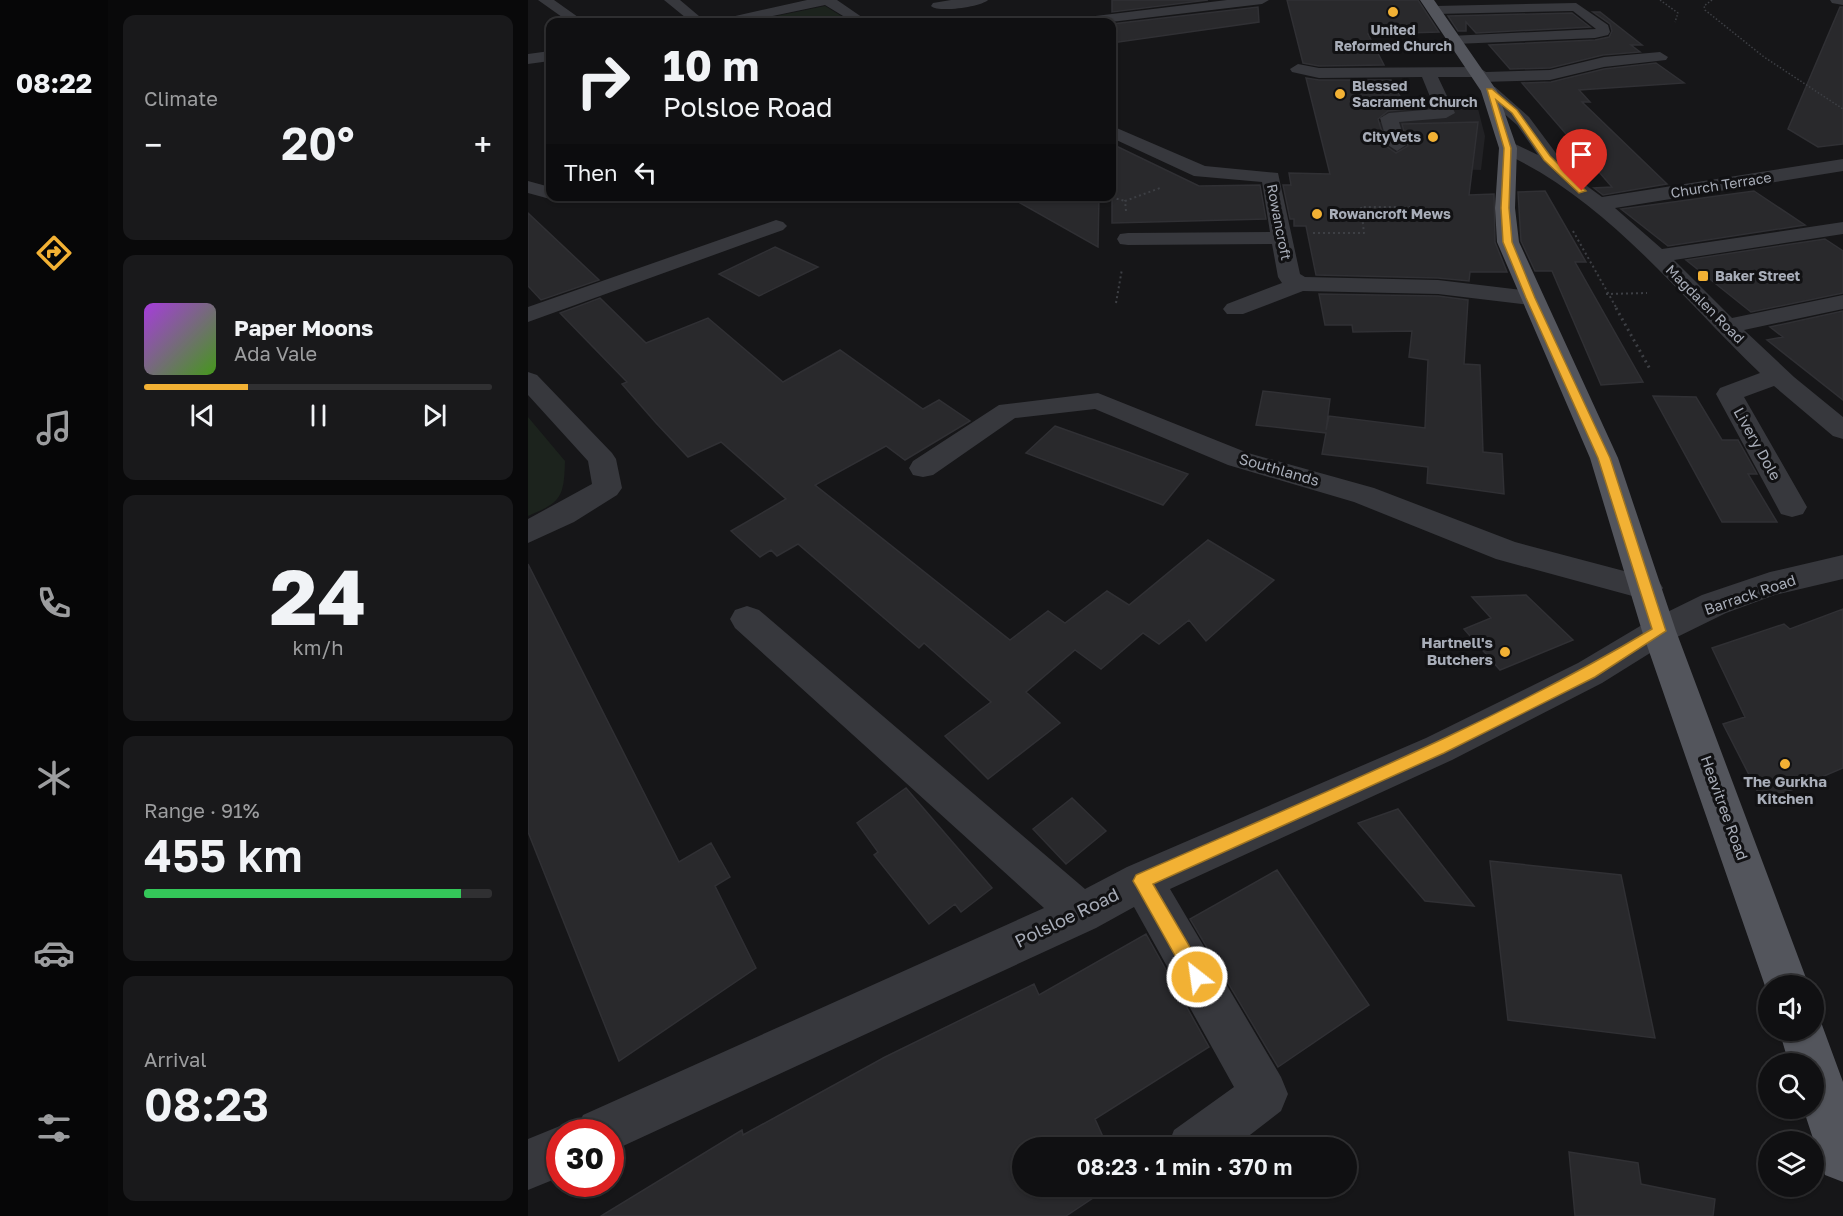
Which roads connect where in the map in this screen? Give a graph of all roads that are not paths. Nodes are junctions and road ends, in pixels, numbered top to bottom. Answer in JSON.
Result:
{"nodes":[{"id":1,"x":545,"y":0,"type":"edge"},
{"id":2,"x":671,"y":0,"type":"edge"},
{"id":3,"x":826,"y":0,"type":"edge"},
{"id":4,"x":981,"y":0,"type":"edge"},
{"id":5,"x":1117,"y":0,"type":"edge"},
{"id":6,"x":1262,"y":0,"type":"edge"},
{"id":7,"x":1837,"y":0,"type":"edge"},
{"id":8,"x":1241,"y":1,"type":"edge"},
{"id":9,"x":1843,"y":1,"type":"edge"},
{"id":10,"x":1189,"y":4,"type":"edge"},
{"id":11,"x":1431,"y":5,"type":"edge"},
{"id":12,"x":938,"y":6,"type":"dead end"},
{"id":13,"x":1136,"y":15,"type":"junction"},
{"id":14,"x":572,"y":18,"type":"edge"},
{"id":15,"x":694,"y":18,"type":"edge"},
{"id":16,"x":745,"y":18,"type":"edge"},
{"id":17,"x":855,"y":18,"type":"edge"},
{"id":18,"x":1112,"y":18,"type":"edge"},
{"id":19,"x":1455,"y":39,"type":"junction"},
{"id":20,"x":546,"y":57,"type":"edge"},
{"id":21,"x":1660,"y":57,"type":"dead end"},
{"id":22,"x":528,"y":59,"type":"edge"},
{"id":23,"x":1298,"y":69,"type":"dead end"},
{"id":24,"x":1428,"y":73,"type":"junction"},
{"id":25,"x":1483,"y":80,"type":"junction"},
{"id":26,"x":1116,"y":133,"type":"edge"},
{"id":27,"x":1397,"y":145,"type":"dead end"},
{"id":28,"x":1508,"y":148,"type":"junction"},
{"id":29,"x":1843,"y":165,"type":"edge"},
{"id":30,"x":1566,"y":179,"type":"junction"},
{"id":31,"x":528,"y":187,"type":"edge"},
{"id":32,"x":546,"y":197,"type":"edge"},
{"id":33,"x":1599,"y":204,"type":"junction"},
{"id":34,"x":776,"y":226,"type":"dead end"},
{"id":35,"x":1843,"y":228,"type":"edge"},
{"id":36,"x":1280,"y":235,"type":"junction"},
{"id":37,"x":1128,"y":239,"type":"dead end"},
{"id":38,"x":1658,"y":256,"type":"junction"},
{"id":39,"x":1300,"y":284,"type":"junction"},
{"id":40,"x":1530,"y":298,"type":"junction"},
{"id":41,"x":1843,"y":302,"type":"edge"},
{"id":42,"x":1235,"y":309,"type":"dead end"},
{"id":43,"x":528,"y":315,"type":"edge"},
{"id":44,"x":1728,"y":326,"type":"junction"},
{"id":45,"x":1776,"y":376,"type":"junction"},
{"id":46,"x":528,"y":381,"type":"edge"},
{"id":47,"x":1837,"y":419,"type":"edge"},
{"id":48,"x":923,"y":468,"type":"dead end"},
{"id":49,"x":1792,"y":507,"type":"dead end"},
{"id":50,"x":528,"y":532,"type":"edge"},
{"id":51,"x":1843,"y":567,"type":"edge"},
{"id":52,"x":1647,"y":588,"type":"junction"},
{"id":53,"x":747,"y":619,"type":"dead end"},
{"id":54,"x":1659,"y":631,"type":"junction"},
{"id":55,"x":1142,"y":881,"type":"junction"},
{"id":56,"x":1081,"y":914,"type":"junction"},
{"id":57,"x":1783,"y":975,"type":"edge"},
{"id":58,"x":1824,"y":1099,"type":"edge"},
{"id":59,"x":624,"y":1121,"type":"edge"},
{"id":60,"x":1206,"y":1137,"type":"edge"},
{"id":61,"x":546,"y":1157,"type":"edge"},
{"id":62,"x":1843,"y":1157,"type":"edge"},
{"id":63,"x":528,"y":1165,"type":"edge"}],
"edges":[{"from":1,"to":14,"type":"street"},
{"from":2,"to":15,"type":"street"},
{"from":3,"to":16,"type":"street"},
{"from":3,"to":17,"type":"street"},
{"from":4,"to":12,"type":"street"},
{"from":5,"to":13,"type":"street"},
{"from":6,"to":8,"type":"street"},
{"from":7,"to":9,"type":"street"},
{"from":8,"to":10,"type":"street"},
{"from":10,"to":13,"type":"street"},
{"from":11,"to":19,"type":"main road"},
{"from":11,"to":19,"type":"street"},
{"from":13,"to":18,"type":"street"},
{"from":19,"to":25,"type":"main road"},
{"from":20,"to":22,"type":"street"},
{"from":21,"to":25,"type":"street"},
{"from":23,"to":24,"type":"street"},
{"from":24,"to":25,"type":"street"},
{"from":24,"to":27,"type":"street"},
{"from":25,"to":28,"type":"main road"},
{"from":25,"to":30,"type":"street","name":"Magdalen Road"},
{"from":26,"to":36,"type":"street","name":"Rowancroft"},
{"from":28,"to":30,"type":"street","name":"Magdalen Road"},
{"from":28,"to":40,"type":"main road","name":"Heavitree Road"},
{"from":29,"to":33,"type":"street","name":"Church Terrace"},
{"from":30,"to":33,"type":"street","name":"Magdalen Road"},
{"from":31,"to":32,"type":"street"},
{"from":33,"to":38,"type":"street","name":"Magdalen Road"},
{"from":34,"to":43,"type":"street"},
{"from":35,"to":38,"type":"street"},
{"from":36,"to":37,"type":"street"},
{"from":36,"to":39,"type":"street","name":"Rowancroft"},
{"from":38,"to":44,"type":"street","name":"Magdalen Road"},
{"from":39,"to":40,"type":"street"},
{"from":39,"to":42,"type":"street"},
{"from":40,"to":52,"type":"main road","name":"Heavitree Road"},
{"from":41,"to":44,"type":"street"},
{"from":44,"to":45,"type":"street","name":"Magdalen Road"},
{"from":45,"to":47,"type":"street","name":"Magdalen Road"},
{"from":45,"to":49,"type":"street","name":"Livery Dole"},
{"from":46,"to":50,"type":"street"},
{"from":48,"to":52,"type":"street","name":"Southlands"},
{"from":51,"to":54,"type":"street","name":"Barrack Road"},
{"from":52,"to":54,"type":"main road","name":"Heavitree Road"},
{"from":53,"to":56,"type":"street"},
{"from":54,"to":55,"type":"street","name":"Polsloe Road"},
{"from":54,"to":57,"type":"main road","name":"Heavitree Road"},
{"from":55,"to":56,"type":"street","name":"Polsloe Road"},
{"from":55,"to":60,"type":"street"},
{"from":56,"to":59,"type":"street","name":"Polsloe Road"},
{"from":58,"to":62,"type":"main road"},
{"from":61,"to":63,"type":"street"}]}
